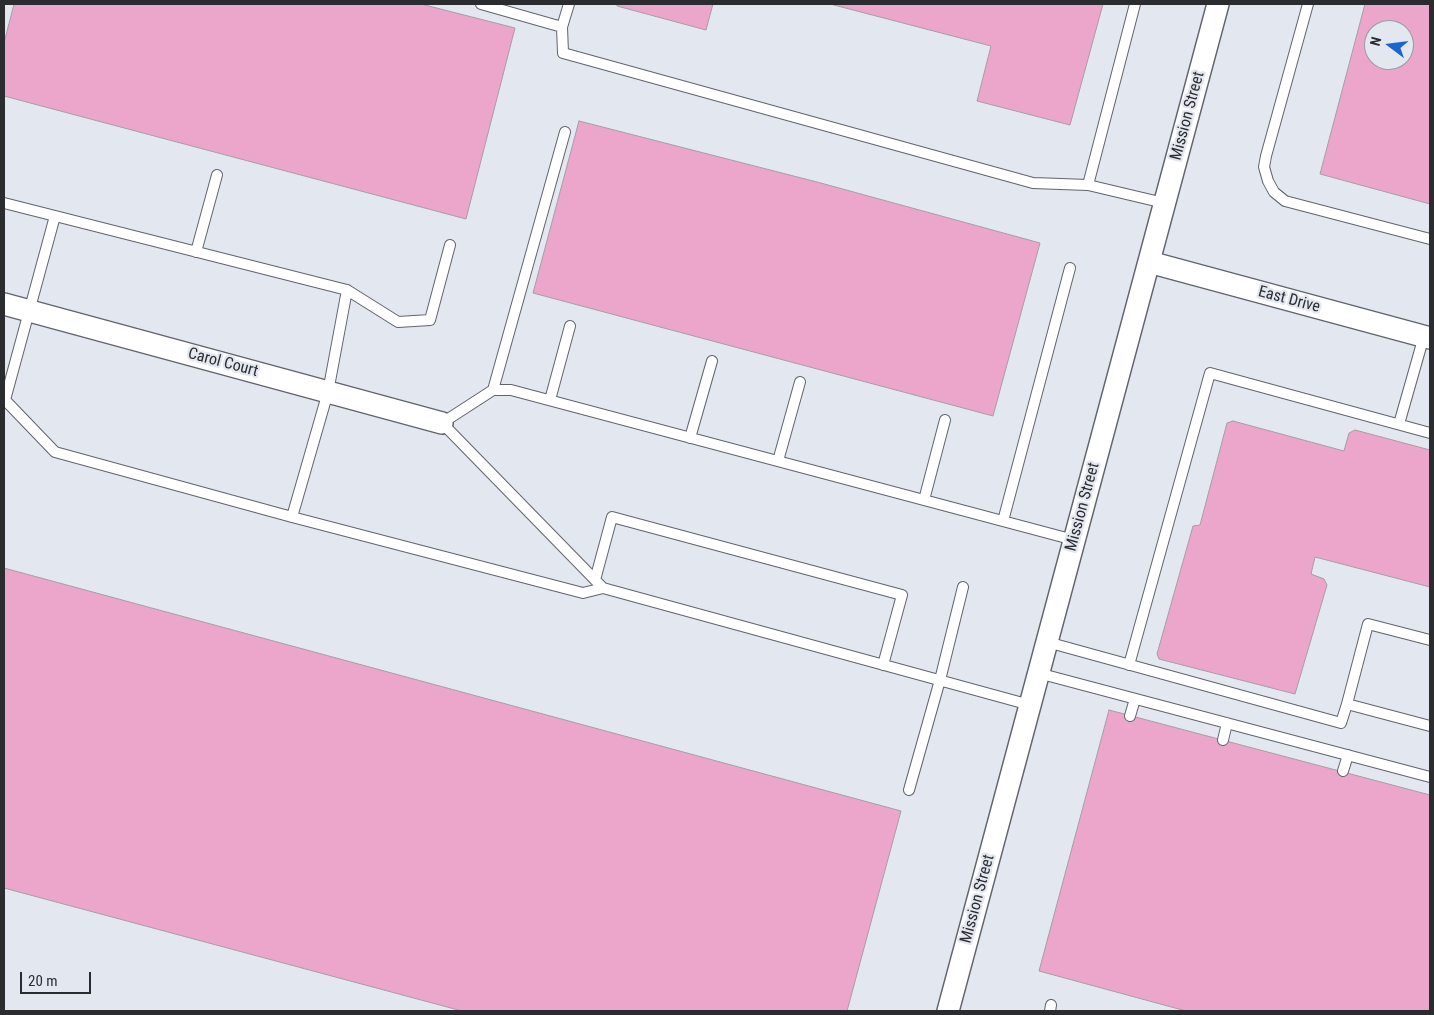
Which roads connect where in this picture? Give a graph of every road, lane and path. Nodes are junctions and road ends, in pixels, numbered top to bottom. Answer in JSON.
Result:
{"nodes":[{"id":1,"x":481,"y":4,"type":"edge"},
{"id":2,"x":568,"y":4,"type":"edge"},
{"id":3,"x":1135,"y":4,"type":"edge"},
{"id":4,"x":1218,"y":4,"type":"edge"},
{"id":5,"x":1308,"y":4,"type":"edge"},
{"id":6,"x":562,"y":27,"type":"junction"},
{"id":7,"x":564,"y":132,"type":"dead end"},
{"id":8,"x":217,"y":175,"type":"dead end"},
{"id":9,"x":1088,"y":185,"type":"junction"},
{"id":10,"x":4,"y":203,"type":"edge"},
{"id":11,"x":1164,"y":203,"type":"junction"},
{"id":12,"x":55,"y":216,"type":"junction"},
{"id":13,"x":1430,"y":239,"type":"edge"},
{"id":14,"x":450,"y":245,"type":"dead end"},
{"id":15,"x":196,"y":252,"type":"junction"},
{"id":16,"x":1148,"y":262,"type":"junction"},
{"id":17,"x":1070,"y":268,"type":"dead end"},
{"id":18,"x":347,"y":290,"type":"junction"},
{"id":19,"x":4,"y":304,"type":"edge"},
{"id":20,"x":29,"y":310,"type":"junction"},
{"id":21,"x":570,"y":326,"type":"dead end"},
{"id":22,"x":1427,"y":337,"type":"edge"},
{"id":23,"x":712,"y":361,"type":"dead end"},
{"id":24,"x":800,"y":382,"type":"dead end"},
{"id":25,"x":493,"y":390,"type":"junction"},
{"id":26,"x":328,"y":392,"type":"junction"},
{"id":27,"x":4,"y":399,"type":"edge"},
{"id":28,"x":550,"y":400,"type":"junction"},
{"id":29,"x":945,"y":420,"type":"dead end"},
{"id":30,"x":442,"y":423,"type":"junction"},
{"id":31,"x":1399,"y":424,"type":"junction"},
{"id":32,"x":1430,"y":433,"type":"edge"},
{"id":33,"x":690,"y":438,"type":"junction"},
{"id":34,"x":778,"y":461,"type":"junction"},
{"id":35,"x":924,"y":500,"type":"junction"},
{"id":36,"x":292,"y":517,"type":"junction"},
{"id":37,"x":1003,"y":521,"type":"junction"},
{"id":38,"x":1074,"y":540,"type":"junction"},
{"id":39,"x":595,"y":580,"type":"junction"},
{"id":40,"x":964,"y":587,"type":"dead end"},
{"id":41,"x":603,"y":588,"type":"junction"},
{"id":42,"x":1430,"y":640,"type":"edge"},
{"id":43,"x":1047,"y":642,"type":"junction"},
{"id":44,"x":883,"y":665,"type":"junction"},
{"id":45,"x":1128,"y":665,"type":"junction"},
{"id":46,"x":1038,"y":673,"type":"junction"},
{"id":47,"x":940,"y":680,"type":"junction"},
{"id":48,"x":1135,"y":699,"type":"junction"},
{"id":49,"x":1346,"y":704,"type":"junction"},
{"id":50,"x":1030,"y":705,"type":"junction"},
{"id":51,"x":1130,"y":716,"type":"dead end"},
{"id":52,"x":1227,"y":723,"type":"junction"},
{"id":53,"x":1430,"y":726,"type":"edge"},
{"id":54,"x":1223,"y":740,"type":"dead end"},
{"id":55,"x":1348,"y":755,"type":"junction"},
{"id":56,"x":1343,"y":771,"type":"dead end"},
{"id":57,"x":1430,"y":777,"type":"edge"},
{"id":58,"x":909,"y":790,"type":"dead end"},
{"id":59,"x":948,"y":1011,"type":"edge"}],
"edges":[{"from":1,"to":6,"type":"lane"},
{"from":2,"to":6,"type":"lane"},
{"from":3,"to":9,"type":"lane"},
{"from":4,"to":11,"type":"street","name":"Mission Street"},
{"from":5,"to":13,"type":"lane"},
{"from":6,"to":9,"type":"lane"},
{"from":7,"to":25,"type":"lane"},
{"from":8,"to":15,"type":"lane"},
{"from":9,"to":11,"type":"lane"},
{"from":10,"to":12,"type":"lane"},
{"from":11,"to":16,"type":"street","name":"Mission Street"},
{"from":12,"to":15,"type":"lane"},
{"from":12,"to":20,"type":"lane"},
{"from":14,"to":18,"type":"lane"},
{"from":15,"to":18,"type":"lane"},
{"from":16,"to":22,"type":"street","name":"East Drive"},
{"from":16,"to":38,"type":"street","name":"Mission Street"},
{"from":17,"to":37,"type":"lane"},
{"from":18,"to":26,"type":"lane"},
{"from":19,"to":20,"type":"street","name":"Carol Court"},
{"from":20,"to":26,"type":"street","name":"Carol Court"},
{"from":20,"to":27,"type":"lane"},
{"from":21,"to":28,"type":"lane"},
{"from":22,"to":31,"type":"lane"},
{"from":23,"to":33,"type":"lane"},
{"from":24,"to":34,"type":"lane"},
{"from":25,"to":28,"type":"lane"},
{"from":25,"to":30,"type":"lane"},
{"from":26,"to":30,"type":"street","name":"Carol Court"},
{"from":26,"to":36,"type":"lane"},
{"from":27,"to":36,"type":"lane"},
{"from":28,"to":33,"type":"lane"},
{"from":29,"to":35,"type":"lane"},
{"from":30,"to":39,"type":"lane"},
{"from":31,"to":32,"type":"lane"},
{"from":31,"to":45,"type":"lane"},
{"from":33,"to":34,"type":"lane"},
{"from":34,"to":35,"type":"lane"},
{"from":35,"to":37,"type":"lane"},
{"from":36,"to":41,"type":"lane"},
{"from":37,"to":38,"type":"lane"},
{"from":38,"to":43,"type":"street","name":"Mission Street"},
{"from":39,"to":41,"type":"lane"},
{"from":39,"to":44,"type":"lane"},
{"from":40,"to":47,"type":"lane"},
{"from":41,"to":44,"type":"lane"},
{"from":42,"to":49,"type":"lane"},
{"from":43,"to":45,"type":"lane"},
{"from":43,"to":46,"type":"street","name":"Mission Street"},
{"from":44,"to":47,"type":"lane"},
{"from":45,"to":49,"type":"lane"},
{"from":46,"to":48,"type":"lane"},
{"from":46,"to":50,"type":"street","name":"Mission Street"},
{"from":47,"to":50,"type":"lane"},
{"from":47,"to":58,"type":"lane"},
{"from":48,"to":51,"type":"lane"},
{"from":48,"to":52,"type":"lane"},
{"from":49,"to":53,"type":"lane"},
{"from":50,"to":59,"type":"street","name":"Mission Street"},
{"from":52,"to":54,"type":"lane"},
{"from":52,"to":55,"type":"lane"},
{"from":55,"to":56,"type":"lane"},
{"from":55,"to":57,"type":"lane"}]}
